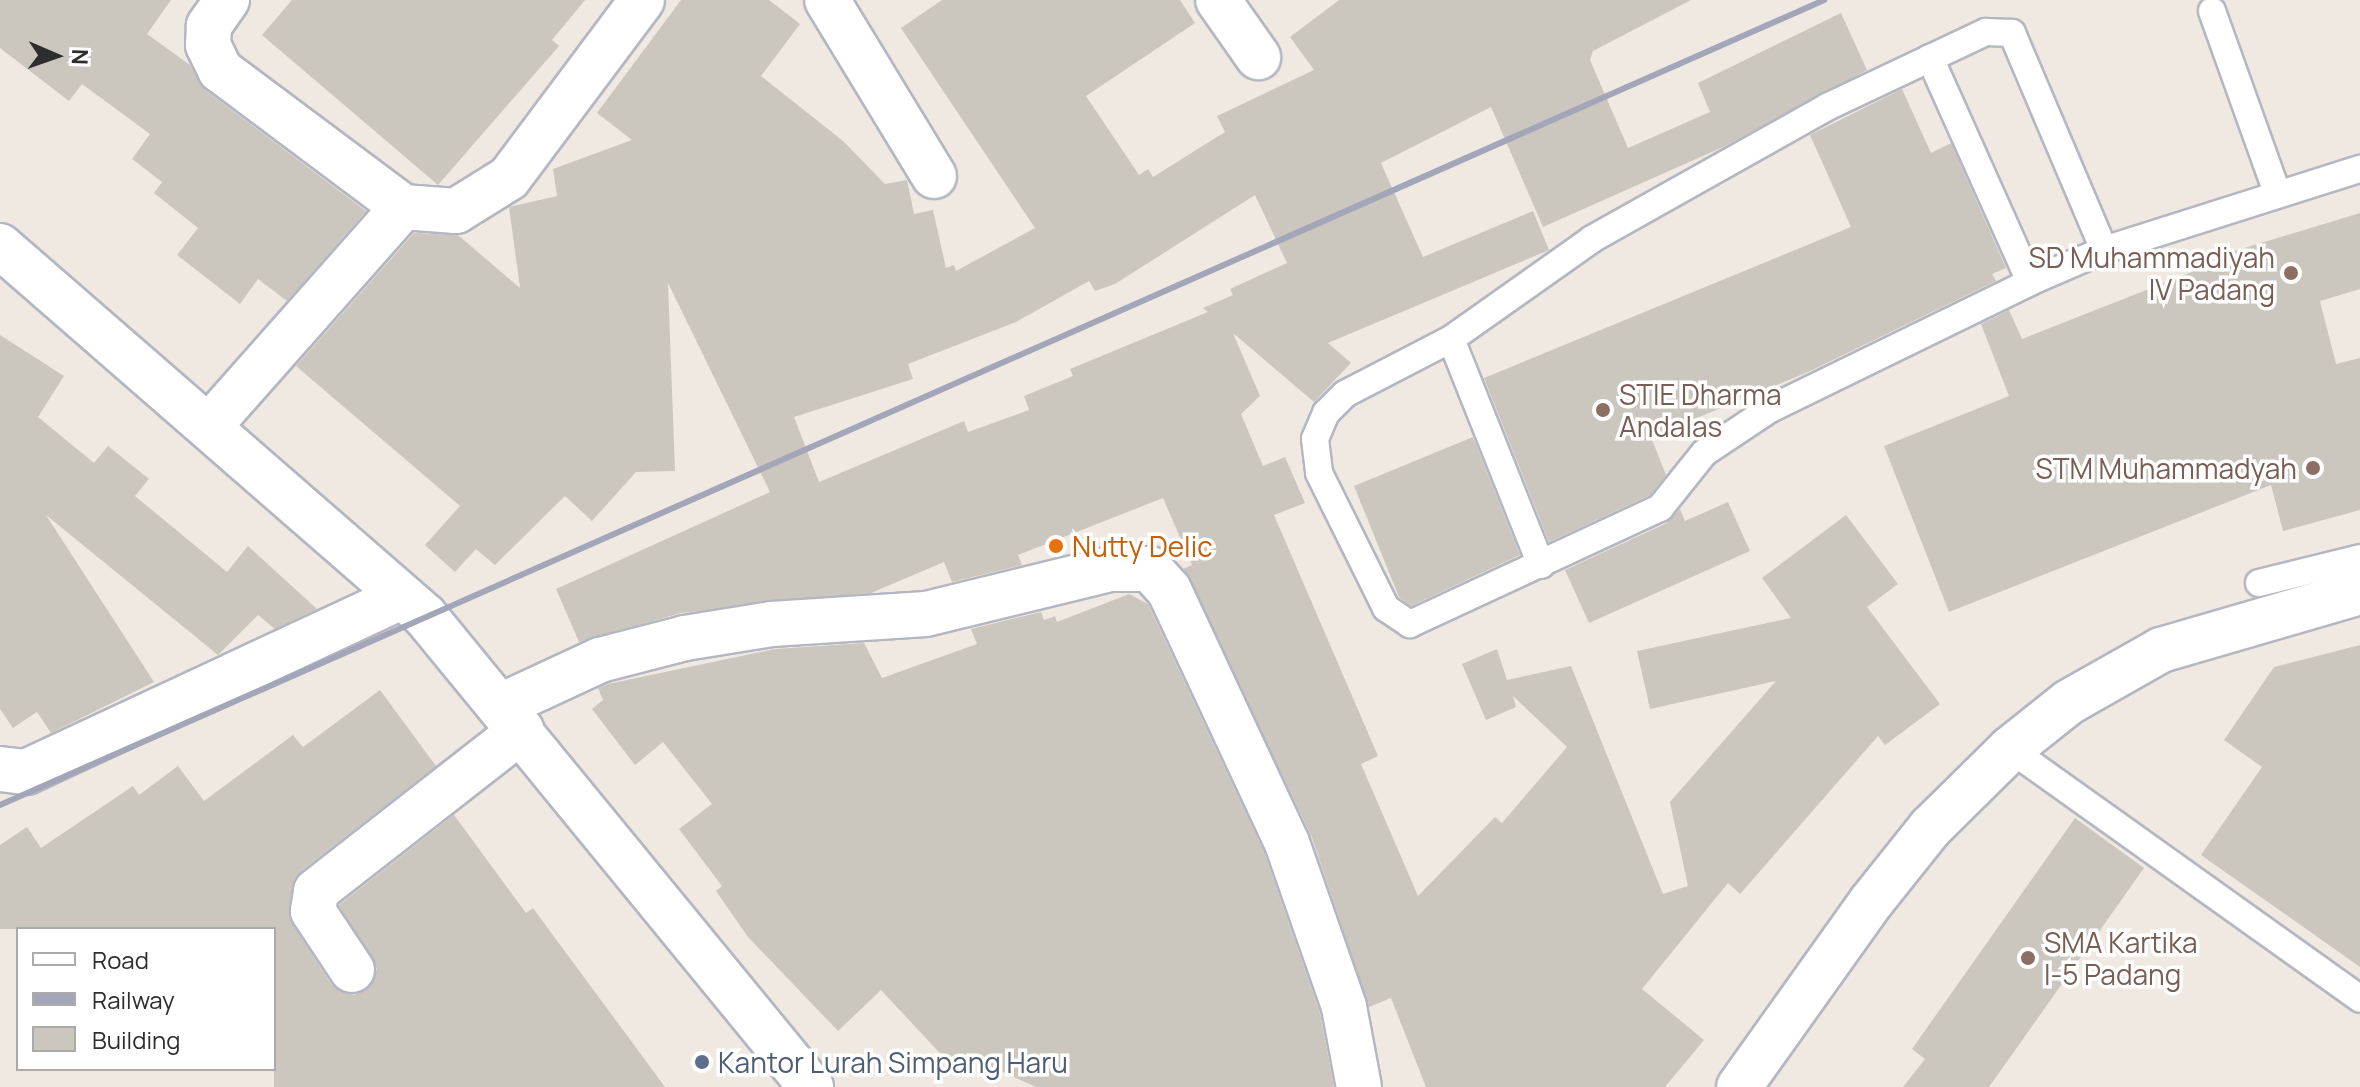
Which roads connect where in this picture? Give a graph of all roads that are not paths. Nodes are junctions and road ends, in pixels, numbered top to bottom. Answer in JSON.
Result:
{"nodes":[{"id":1,"x":227,"y":0,"type":"edge"},
{"id":2,"x":642,"y":0,"type":"edge"},
{"id":3,"x":827,"y":0,"type":"edge"},
{"id":4,"x":1218,"y":0,"type":"edge"},
{"id":5,"x":2212,"y":11,"type":"dead end"},
{"id":6,"x":1258,"y":57,"type":"dead end"},
{"id":7,"x":1930,"y":58,"type":"junction"},
{"id":8,"x":2360,"y":169,"type":"edge"},
{"id":9,"x":934,"y":176,"type":"dead end"},
{"id":10,"x":2277,"y":193,"type":"junction"},
{"id":11,"x":403,"y":207,"type":"junction"},
{"id":12,"x":0,"y":246,"type":"edge"},
{"id":13,"x":2104,"y":250,"type":"junction"},
{"id":14,"x":2030,"y":282,"type":"junction"},
{"id":15,"x":1451,"y":339,"type":"junction"},
{"id":16,"x":211,"y":424,"type":"junction"},
{"id":17,"x":2360,"y":558,"type":"edge"},
{"id":18,"x":1541,"y":565,"type":"junction"},
{"id":19,"x":2259,"y":583,"type":"dead end"},
{"id":20,"x":2360,"y":592,"type":"edge"},
{"id":21,"x":402,"y":597,"type":"junction"},
{"id":22,"x":512,"y":718,"type":"junction"},
{"id":23,"x":2010,"y":749,"type":"junction"},
{"id":24,"x":0,"y":769,"type":"edge"},
{"id":25,"x":352,"y":970,"type":"dead end"},
{"id":26,"x":2360,"y":999,"type":"edge"},
{"id":27,"x":811,"y":1087,"type":"edge"},
{"id":28,"x":1359,"y":1087,"type":"edge"},
{"id":29,"x":1739,"y":1087,"type":"edge"}],
"edges":[{"from":1,"to":11,"type":"street"},
{"from":2,"to":11,"type":"street"},
{"from":3,"to":9,"type":"street"},
{"from":4,"to":6,"type":"street"},
{"from":5,"to":10,"type":"lane"},
{"from":7,"to":13,"type":"lane"},
{"from":7,"to":14,"type":"lane"},
{"from":7,"to":15,"type":"lane"},
{"from":8,"to":10,"type":"lane"},
{"from":10,"to":13,"type":"lane"},
{"from":11,"to":16,"type":"street"},
{"from":12,"to":16,"type":"street"},
{"from":13,"to":14,"type":"lane"},
{"from":14,"to":18,"type":"lane"},
{"from":15,"to":18,"type":"lane"},
{"from":15,"to":18,"type":"lane"},
{"from":16,"to":21,"type":"street"},
{"from":17,"to":19,"type":"lane"},
{"from":20,"to":23,"type":"street"},
{"from":21,"to":22,"type":"street"},
{"from":21,"to":24,"type":"street"},
{"from":22,"to":25,"type":"street"},
{"from":22,"to":27,"type":"street"},
{"from":22,"to":28,"type":"street"},
{"from":23,"to":26,"type":"lane"},
{"from":23,"to":29,"type":"street"}]}
